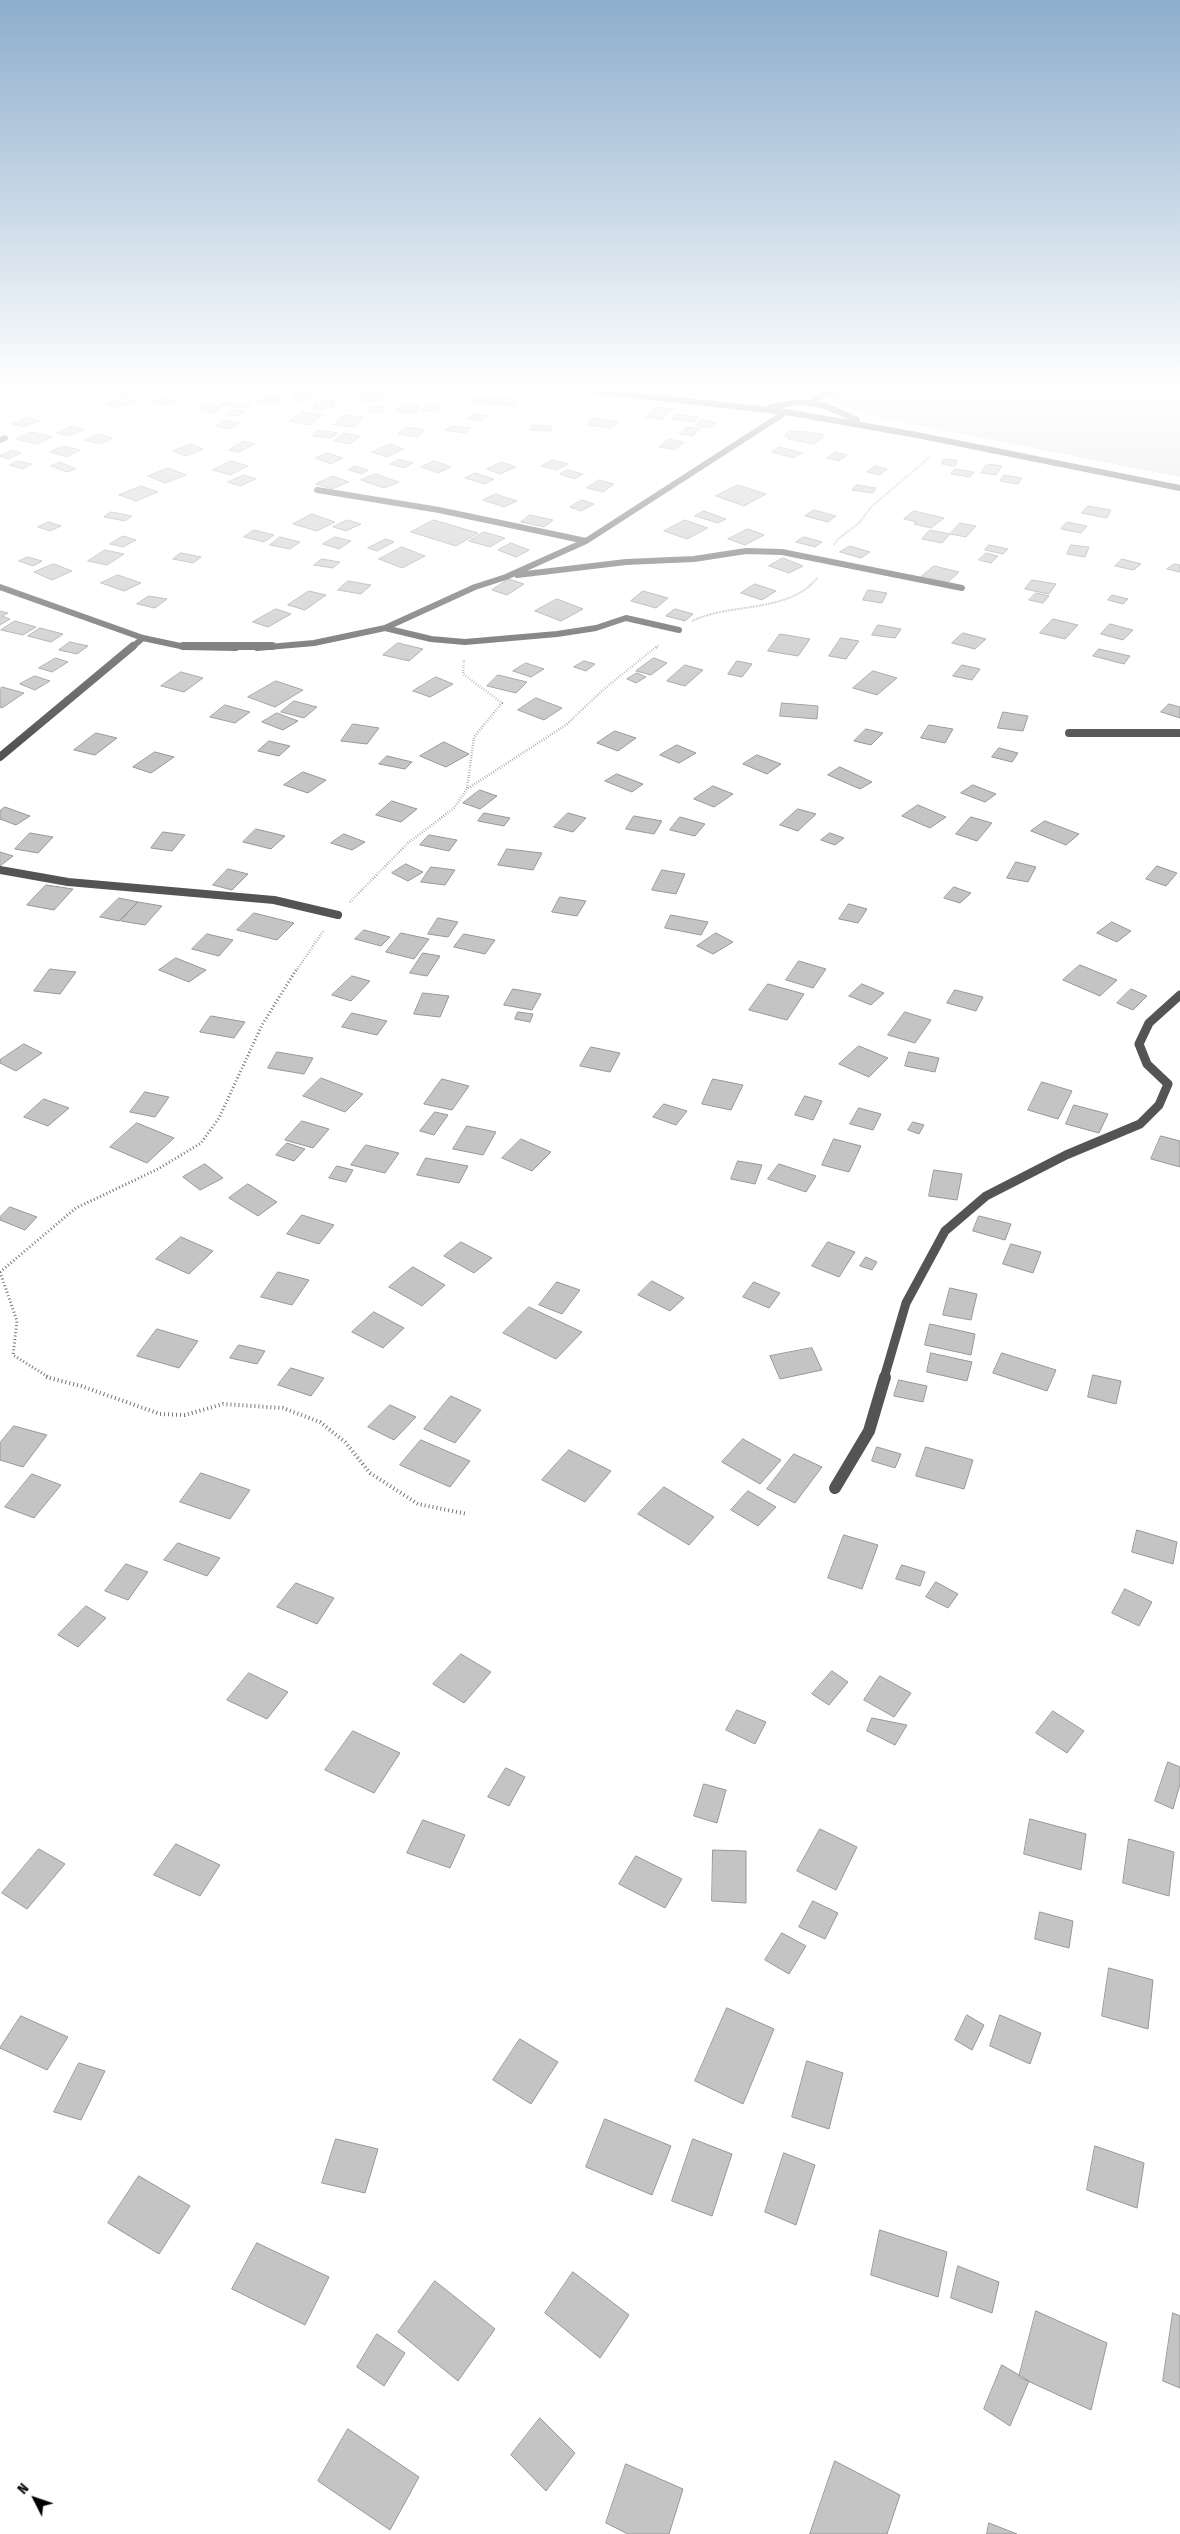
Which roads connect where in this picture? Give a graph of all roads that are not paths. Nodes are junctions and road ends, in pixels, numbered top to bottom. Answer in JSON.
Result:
{"nodes":[{"id":1,"x":428,"y":508,"type":"edge"},
{"id":2,"x":637,"y":508,"type":"edge"},
{"id":3,"x":586,"y":541,"type":"junction"},
{"id":4,"x":506,"y":577,"type":"junction"},
{"id":5,"x":0,"y":588,"type":"edge"},
{"id":6,"x":962,"y":588,"type":"dead end"},
{"id":7,"x":385,"y":628,"type":"junction"},
{"id":8,"x":679,"y":630,"type":"road end"},
{"id":9,"x":144,"y":638,"type":"junction"},
{"id":10,"x":1069,"y":733,"type":"dead end"},
{"id":11,"x":1180,"y":733,"type":"edge"},
{"id":12,"x":0,"y":757,"type":"edge"},
{"id":13,"x":0,"y":870,"type":"edge"},
{"id":14,"x":338,"y":915,"type":"road end"},
{"id":15,"x":1180,"y":995,"type":"edge"},
{"id":16,"x":835,"y":1488,"type":"dead end"}],
"edges":[{"from":1,"to":3,"type":"street"},
{"from":2,"to":3,"type":"street"},
{"from":3,"to":4,"type":"street"},
{"from":4,"to":6,"type":"street"},
{"from":4,"to":7,"type":"street"},
{"from":5,"to":9,"type":"street"},
{"from":7,"to":8,"type":"street"},
{"from":7,"to":9,"type":"street"},
{"from":9,"to":12,"type":"street"},
{"from":10,"to":11,"type":"street"},
{"from":13,"to":14,"type":"street"},
{"from":15,"to":16,"type":"street"}]}
